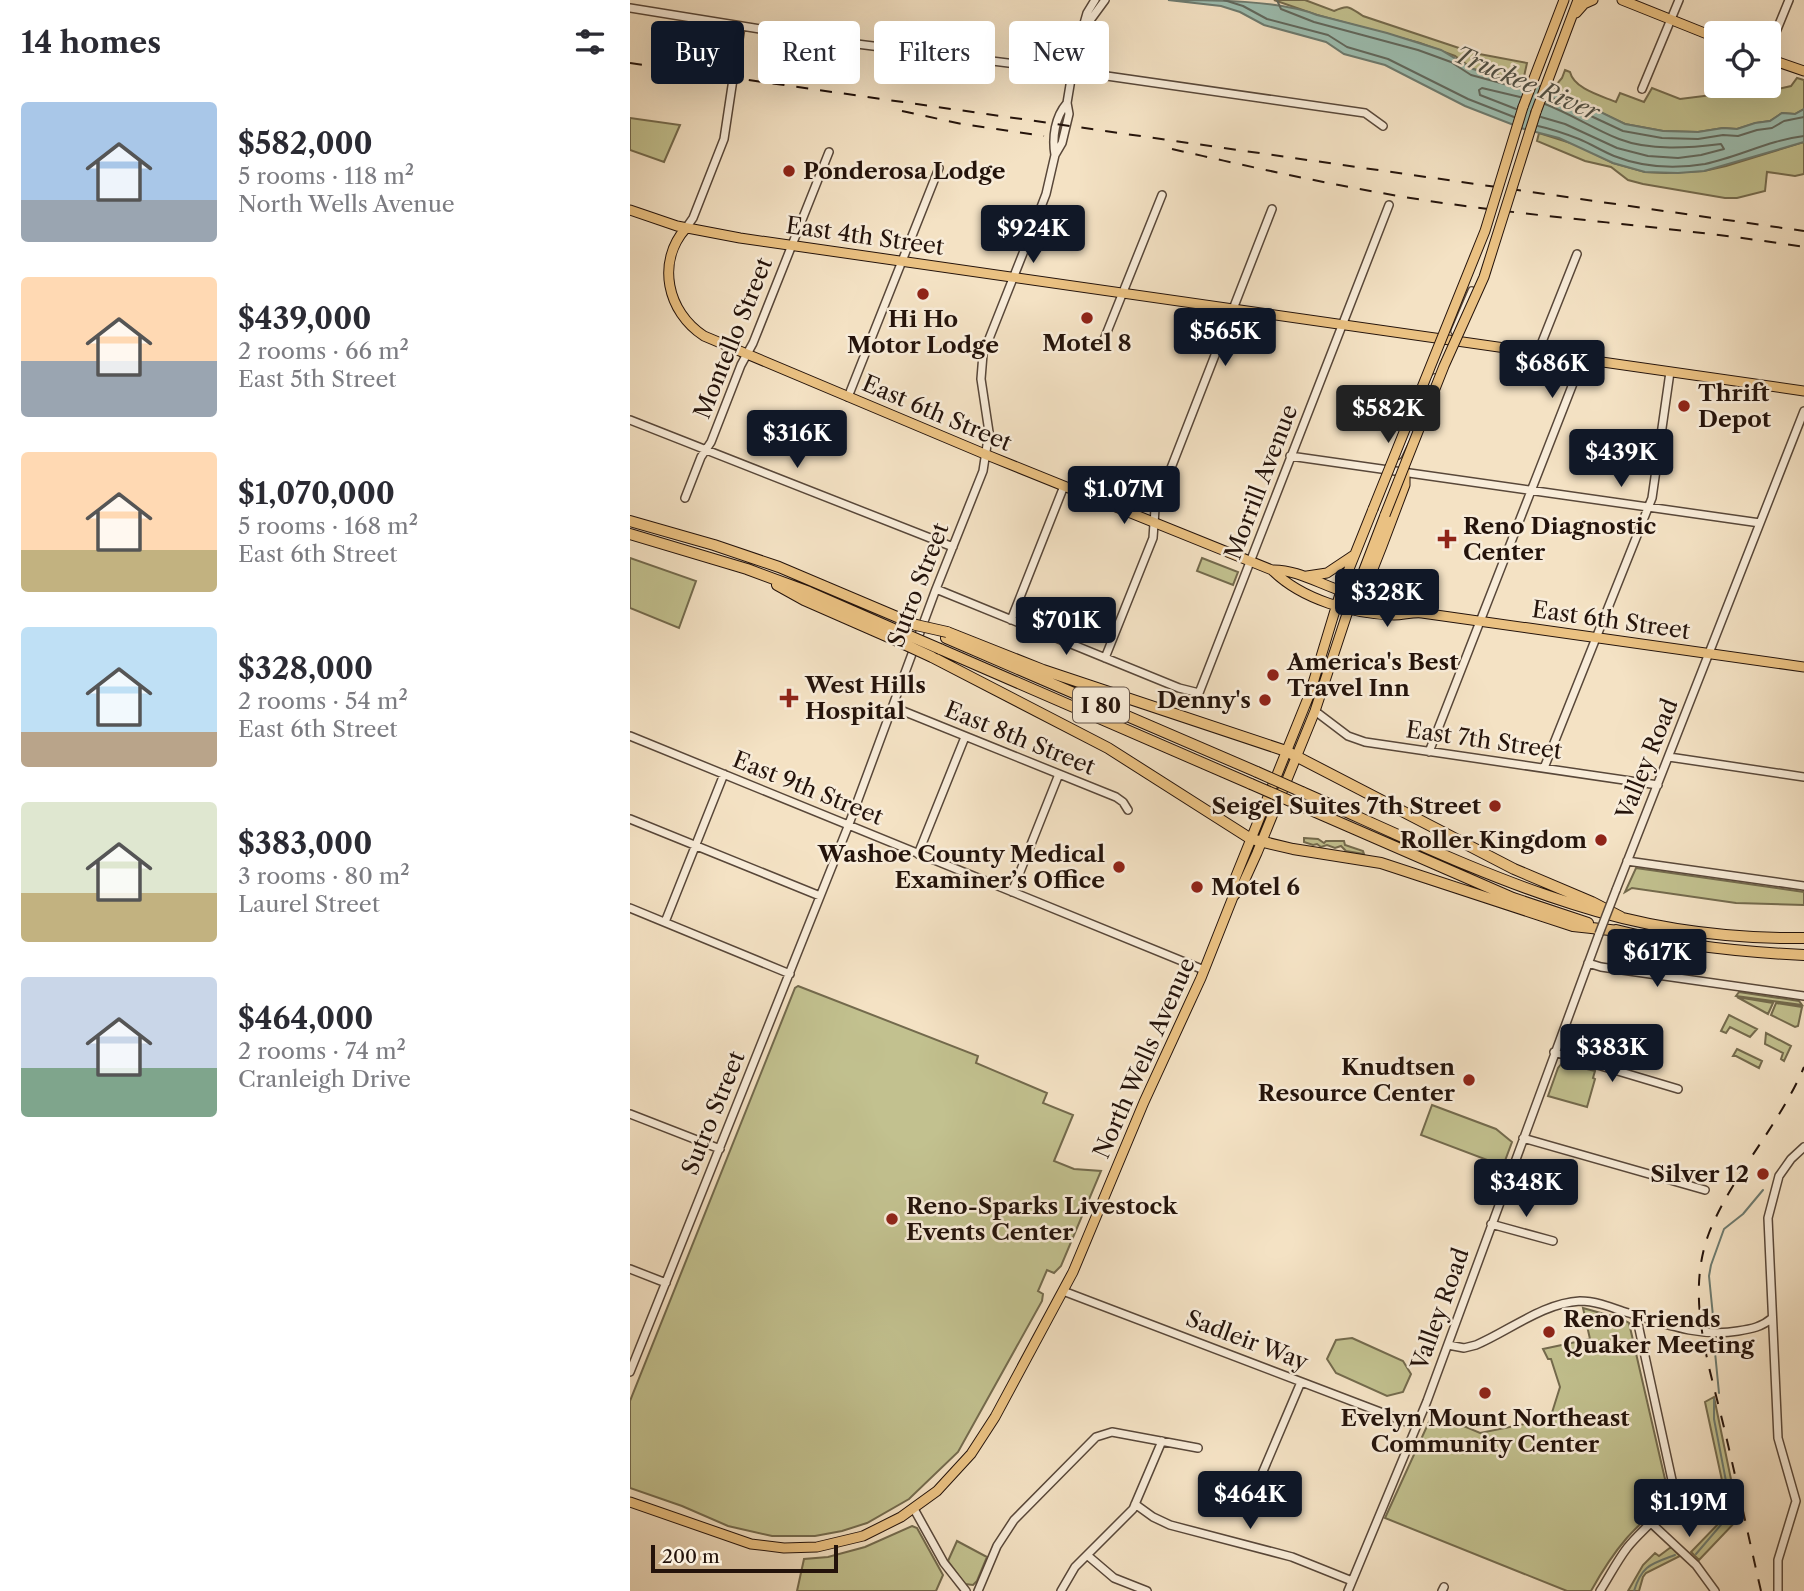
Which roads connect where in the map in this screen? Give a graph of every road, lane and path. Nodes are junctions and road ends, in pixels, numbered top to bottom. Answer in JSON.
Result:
{"nodes":[{"id":1,"x":1095,"y":0,"type":"edge"},
{"id":2,"x":1105,"y":0,"type":"edge"},
{"id":3,"x":1564,"y":0,"type":"edge"},
{"id":4,"x":1578,"y":0,"type":"edge"},
{"id":5,"x":1593,"y":0,"type":"edge"},
{"id":6,"x":1613,"y":0,"type":"edge"},
{"id":7,"x":1679,"y":0,"type":"edge"},
{"id":8,"x":1789,"y":0,"type":"edge"},
{"id":9,"x":1625,"y":1,"type":"edge"},
{"id":10,"x":630,"y":8,"type":"edge"},
{"id":11,"x":1671,"y":20,"type":"junction"},
{"id":12,"x":710,"y":21,"type":"edge"},
{"id":13,"x":1085,"y":21,"type":"edge"},
{"id":14,"x":1090,"y":21,"type":"edge"},
{"id":15,"x":1780,"y":21,"type":"edge"},
{"id":16,"x":744,"y":26,"type":"edge"},
{"id":17,"x":1568,"y":27,"type":"junction"},
{"id":18,"x":1704,"y":33,"type":"edge"},
{"id":19,"x":1009,"y":63,"type":"edge"},
{"id":20,"x":1781,"y":63,"type":"edge"},
{"id":21,"x":1804,"y":71,"type":"edge"},
{"id":22,"x":1109,"y":76,"type":"edge"},
{"id":23,"x":732,"y":84,"type":"edge"},
{"id":24,"x":1070,"y":84,"type":"edge"},
{"id":25,"x":1642,"y":89,"type":"dead end"},
{"id":26,"x":1383,"y":126,"type":"dead end"},
{"id":27,"x":829,"y":152,"type":"dead end"},
{"id":28,"x":939,"y":168,"type":"dead end"},
{"id":29,"x":1162,"y":195,"type":"dead end"},
{"id":30,"x":1389,"y":205,"type":"dead end"},
{"id":31,"x":1272,"y":209,"type":"dead end"},
{"id":32,"x":630,"y":210,"type":"edge"},
{"id":33,"x":686,"y":228,"type":"junction"},
{"id":34,"x":791,"y":245,"type":"junction"},
{"id":35,"x":1577,"y":254,"type":"dead end"},
{"id":36,"x":901,"y":261,"type":"junction"},
{"id":37,"x":1013,"y":276,"type":"junction"},
{"id":38,"x":1472,"y":291,"type":"dead end"},
{"id":39,"x":1122,"y":294,"type":"junction"},
{"id":40,"x":1232,"y":309,"type":"junction"},
{"id":41,"x":1343,"y":325,"type":"junction"},
{"id":42,"x":1451,"y":340,"type":"junction"},
{"id":43,"x":1103,"y":342,"type":"dead end"},
{"id":44,"x":1538,"y":352,"type":"junction"},
{"id":45,"x":747,"y":354,"type":"junction"},
{"id":46,"x":1583,"y":358,"type":"junction"},
{"id":47,"x":1670,"y":372,"type":"junction"},
{"id":48,"x":1804,"y":391,"type":"edge"},
{"id":49,"x":848,"y":397,"type":"junction"},
{"id":50,"x":1804,"y":411,"type":"edge"},
{"id":51,"x":630,"y":420,"type":"edge"},
{"id":52,"x":1410,"y":435,"type":"junction"},
{"id":53,"x":706,"y":449,"type":"junction"},
{"id":54,"x":987,"y":455,"type":"junction"},
{"id":55,"x":1290,"y":456,"type":"junction"},
{"id":56,"x":1392,"y":469,"type":"junction"},
{"id":57,"x":1405,"y":471,"type":"junction"},
{"id":58,"x":1064,"y":486,"type":"junction"},
{"id":59,"x":1533,"y":490,"type":"junction"},
{"id":60,"x":685,"y":498,"type":"dead end"},
{"id":61,"x":1648,"y":507,"type":"junction"},
{"id":62,"x":630,"y":521,"type":"edge"},
{"id":63,"x":1154,"y":522,"type":"junction"},
{"id":64,"x":1760,"y":523,"type":"junction"},
{"id":65,"x":630,"y":534,"type":"edge"},
{"id":66,"x":953,"y":547,"type":"junction"},
{"id":67,"x":1355,"y":554,"type":"junction"},
{"id":68,"x":1251,"y":561,"type":"junction"},
{"id":69,"x":1272,"y":570,"type":"junction"},
{"id":70,"x":1300,"y":576,"type":"junction"},
{"id":71,"x":1370,"y":576,"type":"junction"},
{"id":72,"x":936,"y":589,"type":"junction"},
{"id":73,"x":1340,"y":591,"type":"junction"},
{"id":74,"x":1354,"y":595,"type":"junction"},
{"id":75,"x":1386,"y":602,"type":"junction"},
{"id":76,"x":1336,"y":605,"type":"junction"},
{"id":77,"x":1349,"y":609,"type":"junction"},
{"id":78,"x":1413,"y":612,"type":"junction"},
{"id":79,"x":1011,"y":620,"type":"junction"},
{"id":80,"x":1480,"y":621,"type":"junction"},
{"id":81,"x":895,"y":634,"type":"junction"},
{"id":82,"x":946,"y":635,"type":"junction"},
{"id":83,"x":1597,"y":637,"type":"junction"},
{"id":84,"x":1710,"y":653,"type":"junction"},
{"id":85,"x":1105,"y":658,"type":"junction"},
{"id":86,"x":1804,"y":667,"type":"edge"},
{"id":87,"x":893,"y":707,"type":"junction"},
{"id":88,"x":1315,"y":711,"type":"junction"},
{"id":89,"x":630,"y":736,"type":"edge"},
{"id":90,"x":965,"y":737,"type":"junction"},
{"id":91,"x":1429,"y":752,"type":"junction"},
{"id":92,"x":1291,"y":754,"type":"junction"},
{"id":93,"x":1669,"y":757,"type":"junction"},
{"id":94,"x":1544,"y":768,"type":"junction"},
{"id":95,"x":724,"y":774,"type":"junction"},
{"id":96,"x":1059,"y":774,"type":"junction"},
{"id":97,"x":1804,"y":777,"type":"edge"},
{"id":98,"x":1658,"y":785,"type":"junction"},
{"id":99,"x":1128,"y":810,"type":"dead end"},
{"id":100,"x":630,"y":819,"type":"edge"},
{"id":101,"x":849,"y":824,"type":"junction"},
{"id":102,"x":1256,"y":841,"type":"junction"},
{"id":103,"x":695,"y":846,"type":"junction"},
{"id":104,"x":918,"y":854,"type":"junction"},
{"id":105,"x":1627,"y":861,"type":"junction"},
{"id":106,"x":1804,"y":886,"type":"edge"},
{"id":107,"x":1012,"y":892,"type":"junction"},
{"id":108,"x":820,"y":896,"type":"junction"},
{"id":109,"x":630,"y":908,"type":"edge"},
{"id":110,"x":1621,"y":917,"type":"junction"},
{"id":111,"x":665,"y":922,"type":"junction"},
{"id":112,"x":1619,"y":931,"type":"junction"},
{"id":113,"x":1804,"y":938,"type":"edge"},
{"id":114,"x":1804,"y":955,"type":"edge"},
{"id":115,"x":1588,"y":963,"type":"junction"},
{"id":116,"x":1205,"y":970,"type":"junction"},
{"id":117,"x":790,"y":974,"type":"junction"},
{"id":118,"x":1804,"y":996,"type":"edge"},
{"id":119,"x":1554,"y":1052,"type":"junction"},
{"id":120,"x":1678,"y":1089,"type":"dead end"},
{"id":121,"x":630,"y":1114,"type":"edge"},
{"id":122,"x":1523,"y":1138,"type":"junction"},
{"id":123,"x":1804,"y":1147,"type":"edge"},
{"id":124,"x":720,"y":1149,"type":"junction"},
{"id":125,"x":1704,"y":1190,"type":"dead end"},
{"id":126,"x":1491,"y":1223,"type":"junction"},
{"id":127,"x":1553,"y":1241,"type":"dead end"},
{"id":128,"x":630,"y":1269,"type":"edge"},
{"id":129,"x":666,"y":1283,"type":"junction"},
{"id":130,"x":1063,"y":1291,"type":"junction"},
{"id":131,"x":1636,"y":1315,"type":"junction"},
{"id":132,"x":1772,"y":1318,"type":"junction"},
{"id":133,"x":1448,"y":1345,"type":"junction"},
{"id":134,"x":633,"y":1356,"type":"edge"},
{"id":135,"x":630,"y":1372,"type":"edge"},
{"id":136,"x":1301,"y":1382,"type":"junction"},
{"id":137,"x":1417,"y":1426,"type":"junction"},
{"id":138,"x":1161,"y":1441,"type":"junction"},
{"id":139,"x":1198,"y":1448,"type":"dead end"},
{"id":140,"x":1261,"y":1476,"type":"dead end"},
{"id":141,"x":630,"y":1502,"type":"edge"},
{"id":142,"x":1135,"y":1504,"type":"junction"},
{"id":143,"x":914,"y":1509,"type":"junction"},
{"id":144,"x":1651,"y":1523,"type":"junction"},
{"id":145,"x":1087,"y":1555,"type":"junction"},
{"id":146,"x":1352,"y":1581,"type":"junction"},
{"id":147,"x":1713,"y":1590,"type":"edge"},
{"id":148,"x":966,"y":1591,"type":"edge"},
{"id":149,"x":978,"y":1591,"type":"edge"},
{"id":150,"x":1061,"y":1591,"type":"edge"},
{"id":151,"x":1147,"y":1591,"type":"edge"},
{"id":152,"x":1348,"y":1591,"type":"edge"},
{"id":153,"x":1600,"y":1591,"type":"edge"},
{"id":154,"x":1778,"y":1591,"type":"edge"}],
"edges":[{"from":1,"to":13,"type":"street","name":"Sutro Street"},
{"from":2,"to":14,"type":"street","name":"Sutro Street"},
{"from":3,"to":67,"type":"main road","name":"North Wells Avenue","bridge":true},
{"from":4,"to":17,"type":"main road","name":"North Wells Avenue"},
{"from":5,"to":17,"type":"main road"},
{"from":6,"to":9,"type":"main road"},
{"from":7,"to":11,"type":"street"},
{"from":8,"to":15,"type":"street"},
{"from":9,"to":11,"type":"main road"},
{"from":10,"to":12,"type":"street"},
{"from":11,"to":18,"type":"main road"},
{"from":11,"to":25,"type":"street"},
{"from":16,"to":19,"type":"street"},
{"from":17,"to":74,"type":"main road","name":"North Wells Avenue","bridge":true},
{"from":20,"to":21,"type":"main road"},
{"from":22,"to":26,"type":"street"},
{"from":23,"to":33,"type":"street"},
{"from":24,"to":37,"type":"street","name":"Sutro Street"},
{"from":27,"to":34,"type":"street","name":"Montello Street"},
{"from":28,"to":36,"type":"street"},
{"from":29,"to":39,"type":"street"},
{"from":30,"to":41,"type":"street","name":"Morrill Avenue"},
{"from":31,"to":40,"type":"street"},
{"from":32,"to":33,"type":"main road","name":"East 4th Street"},
{"from":33,"to":34,"type":"main road","name":"East 4th Street"},
{"from":33,"to":45,"type":"main road","name":"East 6th Street"},
{"from":34,"to":36,"type":"main road","name":"East 4th Street"},
{"from":34,"to":45,"type":"street","name":"Montello Street"},
{"from":35,"to":44,"type":"street"},
{"from":36,"to":37,"type":"main road","name":"East 4th Street"},
{"from":36,"to":49,"type":"street"},
{"from":37,"to":39,"type":"main road","name":"East 4th Street"},
{"from":37,"to":54,"type":"street","name":"Sutro Street"},
{"from":38,"to":42,"type":"street"},
{"from":39,"to":40,"type":"main road","name":"East 4th Street"},
{"from":39,"to":43,"type":"street"},
{"from":40,"to":41,"type":"main road","name":"East 4th Street"},
{"from":40,"to":63,"type":"street"},
{"from":41,"to":42,"type":"main road","name":"East 4th Street"},
{"from":41,"to":55,"type":"street","name":"Morrill Avenue"},
{"from":42,"to":44,"type":"main road","name":"East 4th Street"},
{"from":42,"to":52,"type":"street"},
{"from":44,"to":46,"type":"main road","name":"East 4th Street"},
{"from":45,"to":49,"type":"main road","name":"East 6th Street"},
{"from":45,"to":53,"type":"street","name":"Montello Street"},
{"from":46,"to":47,"type":"main road","name":"East 4th Street"},
{"from":46,"to":59,"type":"street"},
{"from":47,"to":48,"type":"main road","name":"East 4th Street"},
{"from":47,"to":61,"type":"street"},
{"from":49,"to":54,"type":"main road","name":"East 6th Street"},
{"from":50,"to":64,"type":"street","name":"Valley Road"},
{"from":51,"to":53,"type":"street"},
{"from":52,"to":56,"type":"street"},
{"from":52,"to":57,"type":"street"},
{"from":53,"to":60,"type":"street","name":"Montello Street"},
{"from":53,"to":66,"type":"street"},
{"from":54,"to":58,"type":"main road","name":"East 6th Street"},
{"from":54,"to":66,"type":"street","name":"Sutro Street"},
{"from":55,"to":56,"type":"street"},
{"from":55,"to":68,"type":"street","name":"Morrill Avenue"},
{"from":56,"to":57,"type":"street"},
{"from":57,"to":59,"type":"street"},
{"from":57,"to":71,"type":"main road"},
{"from":58,"to":63,"type":"main road","name":"East 6th Street"},
{"from":58,"to":79,"type":"street"},
{"from":59,"to":61,"type":"street"},
{"from":59,"to":80,"type":"street"},
{"from":61,"to":64,"type":"street"},
{"from":61,"to":83,"type":"street"},
{"from":62,"to":82,"type":"highway","number":"I 80","bridge":true},
{"from":63,"to":68,"type":"main road","name":"East 6th Street"},
{"from":63,"to":85,"type":"street"},
{"from":64,"to":84,"type":"street","name":"Valley Road"},
{"from":65,"to":81,"type":"highway","number":"I 80"},
{"from":66,"to":72,"type":"street","name":"Sutro Street"},
{"from":67,"to":70,"type":"main road"},
{"from":67,"to":73,"type":"main road","name":"North Wells Avenue"},
{"from":68,"to":69,"type":"main road","name":"East 6th Street"},
{"from":68,"to":85,"type":"street","name":"Morrill Avenue"},
{"from":69,"to":70,"type":"main road","name":"East 6th Street"},
{"from":69,"to":76,"type":"main road","name":"East 6th Street"},
{"from":70,"to":73,"type":"main road","name":"East 6th Street"},
{"from":71,"to":74,"type":"main road"},
{"from":71,"to":75,"type":"main road"},
{"from":72,"to":79,"type":"street"},
{"from":72,"to":87,"type":"street","name":"Sutro Street"},
{"from":73,"to":74,"type":"main road","name":"East 6th Street"},
{"from":73,"to":76,"type":"main road","name":"North Wells Avenue"},
{"from":74,"to":75,"type":"main road","name":"East 6th Street"},
{"from":74,"to":77,"type":"main road","name":"North Wells Avenue"},
{"from":75,"to":78,"type":"main road","name":"East 6th Street"},
{"from":76,"to":77,"type":"main road","name":"East 6th Street"},
{"from":76,"to":92,"type":"main road","name":"North Wells Avenue"},
{"from":77,"to":78,"type":"main road","name":"East 6th Street"},
{"from":77,"to":88,"type":"main road","name":"North Wells Avenue"},
{"from":78,"to":80,"type":"main road","name":"East 6th Street"},
{"from":79,"to":85,"type":"street"},
{"from":80,"to":83,"type":"main road","name":"East 6th Street"},
{"from":80,"to":91,"type":"street"},
{"from":81,"to":102,"type":"highway","bridge":true},
{"from":81,"to":112,"type":"highway","number":"I 80","bridge":true},
{"from":82,"to":92,"type":"highway"},
{"from":82,"to":110,"type":"highway","number":"I 80","bridge":true},
{"from":83,"to":84,"type":"main road","name":"East 6th Street"},
{"from":83,"to":94,"type":"street"},
{"from":84,"to":86,"type":"main road","name":"East 6th Street"},
{"from":84,"to":93,"type":"street","name":"Valley Road"},
{"from":87,"to":90,"type":"street","name":"East 8th Street"},
{"from":87,"to":101,"type":"street","name":"Sutro Street"},
{"from":88,"to":91,"type":"street","name":"East 7th Street"},
{"from":88,"to":92,"type":"main road","name":"North Wells Avenue"},
{"from":89,"to":95,"type":"street","name":"East 9th Street"},
{"from":90,"to":96,"type":"street","name":"East 8th Street"},
{"from":90,"to":104,"type":"street"},
{"from":91,"to":94,"type":"street","name":"East 7th Street"},
{"from":92,"to":102,"type":"main road","name":"North Wells Avenue"},
{"from":92,"to":110,"type":"highway"},
{"from":93,"to":97,"type":"street"},
{"from":93,"to":98,"type":"street","name":"Valley Road"},
{"from":94,"to":98,"type":"street","name":"East 7th Street"},
{"from":95,"to":101,"type":"street","name":"East 9th Street"},
{"from":95,"to":103,"type":"street"},
{"from":96,"to":99,"type":"street","name":"East 8th Street"},
{"from":96,"to":107,"type":"street"},
{"from":98,"to":105,"type":"street","name":"Valley Road"},
{"from":100,"to":103,"type":"street"},
{"from":101,"to":104,"type":"street","name":"East 9th Street"},
{"from":101,"to":108,"type":"street","name":"Sutro Street"},
{"from":102,"to":112,"type":"highway"},
{"from":102,"to":116,"type":"main road","name":"North Wells Avenue"},
{"from":103,"to":108,"type":"street"},
{"from":103,"to":111,"type":"street"},
{"from":104,"to":107,"type":"street","name":"East 9th Street"},
{"from":105,"to":106,"type":"street"},
{"from":105,"to":115,"type":"street","name":"Valley Road","bridge":true},
{"from":107,"to":116,"type":"street","name":"East 9th Street"},
{"from":108,"to":117,"type":"street","name":"Sutro Street"},
{"from":109,"to":111,"type":"street"},
{"from":110,"to":113,"type":"highway","number":"I 80"},
{"from":111,"to":117,"type":"street"},
{"from":112,"to":114,"type":"highway","number":"I 80"},
{"from":115,"to":118,"type":"street"},
{"from":115,"to":119,"type":"street","name":"Valley Road"},
{"from":116,"to":130,"type":"main road","name":"North Wells Avenue"},
{"from":117,"to":124,"type":"street","name":"Sutro Street"},
{"from":119,"to":120,"type":"street"},
{"from":119,"to":122,"type":"street","name":"Valley Road"},
{"from":121,"to":124,"type":"street"},
{"from":122,"to":125,"type":"street"},
{"from":122,"to":126,"type":"street","name":"Valley Road"},
{"from":123,"to":132,"type":"street"},
{"from":124,"to":129,"type":"street","name":"Sutro Street"},
{"from":126,"to":127,"type":"street"},
{"from":126,"to":133,"type":"street","name":"Valley Road"},
{"from":128,"to":129,"type":"street"},
{"from":129,"to":134,"type":"street","name":"Sutro Street"},
{"from":130,"to":136,"type":"street","name":"Sadleir Way"},
{"from":130,"to":143,"type":"main road","name":"North Wells Avenue"},
{"from":131,"to":132,"type":"street"},
{"from":131,"to":133,"type":"street"},
{"from":131,"to":144,"type":"street"},
{"from":132,"to":154,"type":"street"},
{"from":133,"to":137,"type":"street","name":"Valley Road"},
{"from":134,"to":135,"type":"street","name":"Sutro Street"},
{"from":136,"to":137,"type":"street","name":"Sadleir Way"},
{"from":136,"to":140,"type":"street"},
{"from":137,"to":146,"type":"street","name":"Valley Road"},
{"from":138,"to":139,"type":"street"},
{"from":138,"to":142,"type":"street"},
{"from":138,"to":149,"type":"street"},
{"from":141,"to":143,"type":"main road","name":"North Wells Avenue"},
{"from":142,"to":145,"type":"street"},
{"from":142,"to":146,"type":"street"},
{"from":143,"to":148,"type":"street"},
{"from":144,"to":147,"type":"street"},
{"from":144,"to":153,"type":"street"},
{"from":145,"to":150,"type":"street"},
{"from":145,"to":151,"type":"street"},
{"from":146,"to":152,"type":"street","name":"Valley Road"}]}
